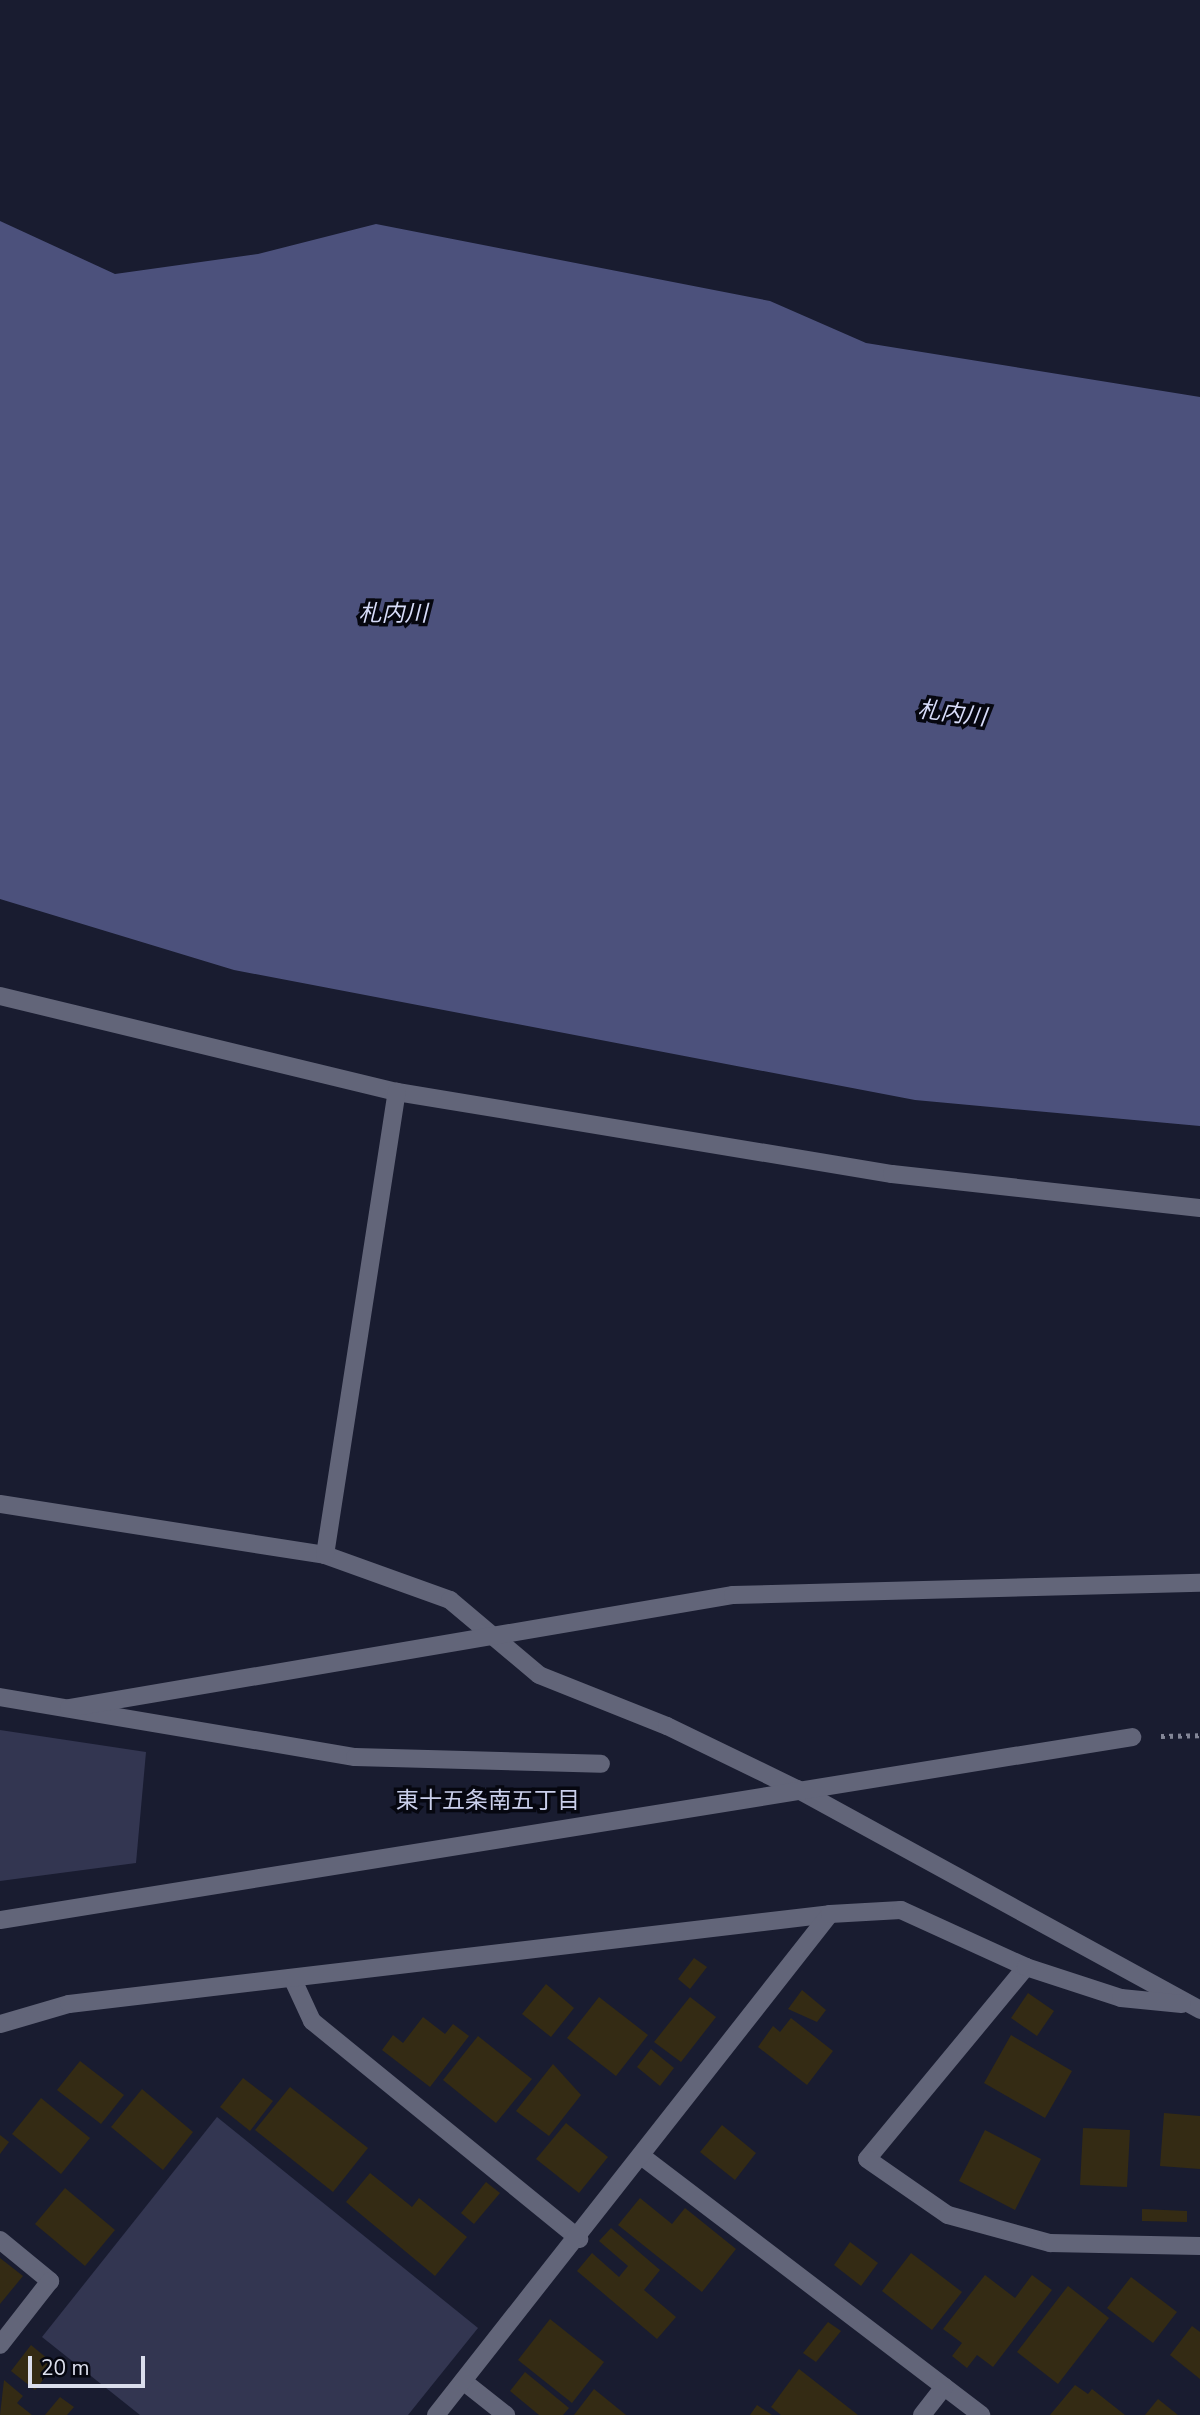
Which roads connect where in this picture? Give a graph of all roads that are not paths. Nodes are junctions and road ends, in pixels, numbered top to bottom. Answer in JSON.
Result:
{"nodes":[{"id":1,"x":0,"y":996,"type":"edge"},
{"id":2,"x":397,"y":1092,"type":"junction"},
{"id":3,"x":1200,"y":1208,"type":"edge"},
{"id":4,"x":0,"y":1504,"type":"edge"},
{"id":5,"x":326,"y":1555,"type":"junction"},
{"id":6,"x":1200,"y":1583,"type":"edge"},
{"id":7,"x":493,"y":1637,"type":"junction"},
{"id":8,"x":0,"y":1697,"type":"edge"},
{"id":9,"x":69,"y":1708,"type":"junction"},
{"id":10,"x":1132,"y":1737,"type":"road end"},
{"id":11,"x":601,"y":1765,"type":"dead end"},
{"id":12,"x":797,"y":1789,"type":"junction"},
{"id":13,"x":830,"y":1914,"type":"junction"},
{"id":14,"x":0,"y":1920,"type":"edge"},
{"id":15,"x":1026,"y":1968,"type":"junction"},
{"id":16,"x":294,"y":1982,"type":"junction"},
{"id":17,"x":1194,"y":2007,"type":"edge"},
{"id":18,"x":0,"y":2024,"type":"edge"},
{"id":19,"x":644,"y":2158,"type":"junction"},
{"id":20,"x":579,"y":2239,"type":"junction"},
{"id":21,"x":0,"y":2240,"type":"edge"},
{"id":22,"x":1200,"y":2246,"type":"edge"},
{"id":23,"x":0,"y":2345,"type":"edge"},
{"id":24,"x":464,"y":2381,"type":"junction"},
{"id":25,"x":944,"y":2387,"type":"junction"},
{"id":26,"x":436,"y":2415,"type":"edge"},
{"id":27,"x":506,"y":2415,"type":"edge"},
{"id":28,"x":922,"y":2415,"type":"edge"},
{"id":29,"x":981,"y":2415,"type":"edge"}],
"edges":[{"from":1,"to":2,"type":"street"},
{"from":2,"to":3,"type":"street"},
{"from":2,"to":5,"type":"street"},
{"from":4,"to":5,"type":"street"},
{"from":5,"to":7,"type":"street"},
{"from":6,"to":7,"type":"street"},
{"from":7,"to":9,"type":"street"},
{"from":7,"to":12,"type":"street"},
{"from":8,"to":9,"type":"street"},
{"from":9,"to":11,"type":"street"},
{"from":10,"to":12,"type":"street"},
{"from":12,"to":14,"type":"street"},
{"from":12,"to":17,"type":"street"},
{"from":13,"to":15,"type":"street"},
{"from":13,"to":16,"type":"street"},
{"from":13,"to":19,"type":"street"},
{"from":15,"to":17,"type":"street"},
{"from":15,"to":22,"type":"street"},
{"from":16,"to":18,"type":"street"},
{"from":16,"to":20,"type":"street"},
{"from":19,"to":20,"type":"street"},
{"from":19,"to":25,"type":"street"},
{"from":20,"to":24,"type":"street"},
{"from":21,"to":23,"type":"street"},
{"from":24,"to":26,"type":"street"},
{"from":24,"to":27,"type":"street"},
{"from":25,"to":28,"type":"street"},
{"from":25,"to":29,"type":"street"}]}
